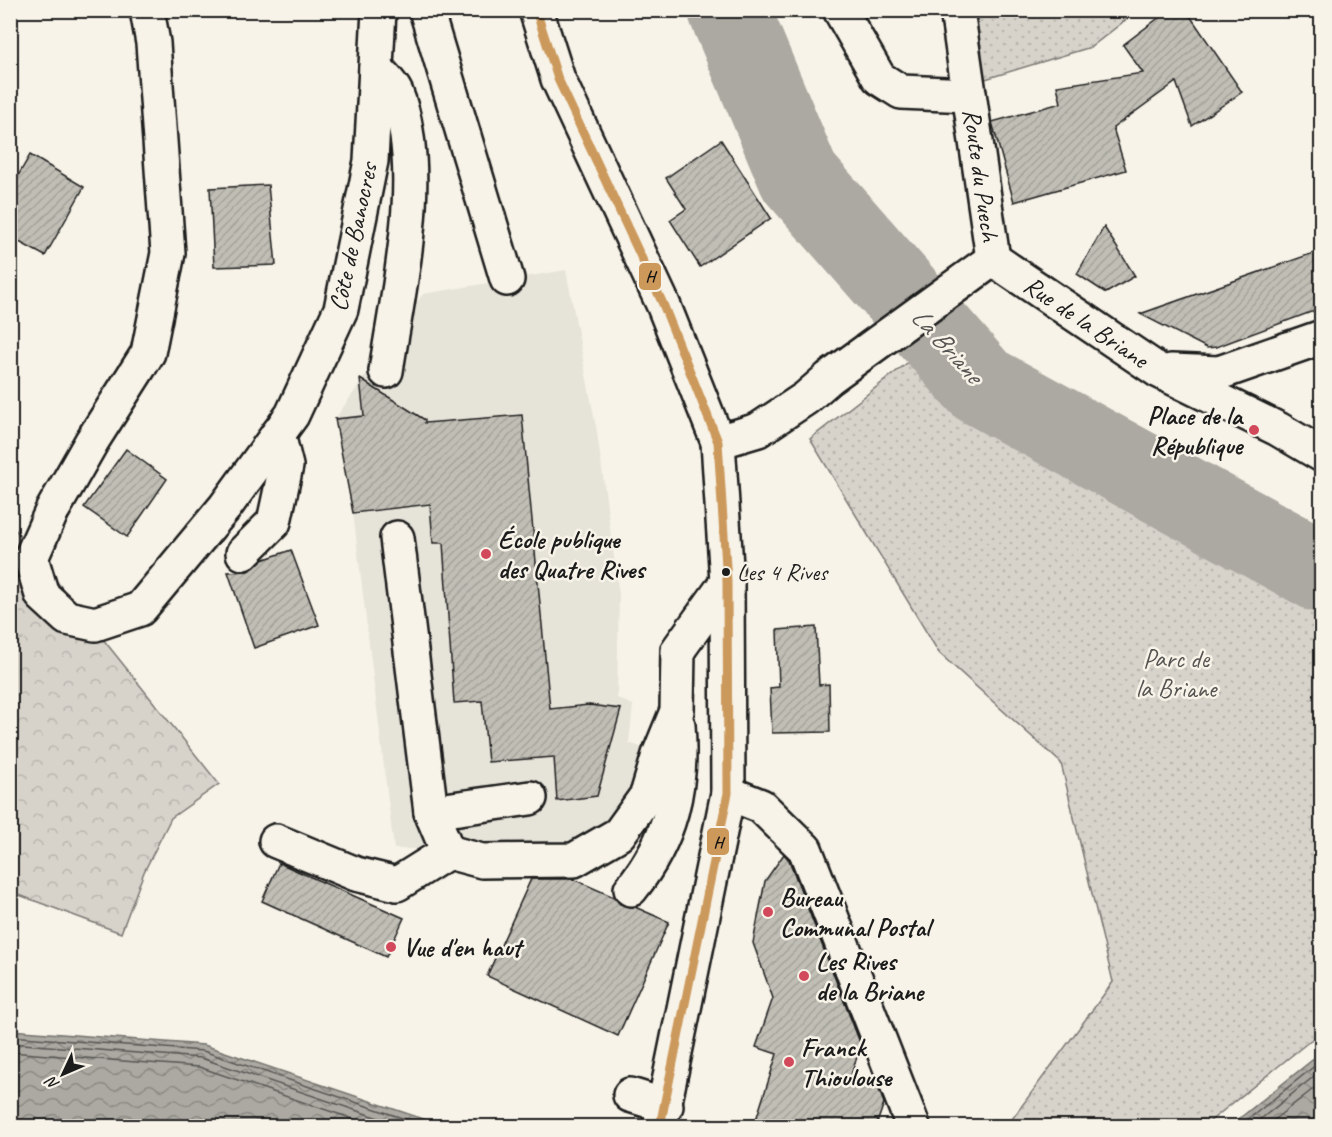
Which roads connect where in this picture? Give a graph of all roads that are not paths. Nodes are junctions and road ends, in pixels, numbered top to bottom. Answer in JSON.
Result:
{"nodes":[{"id":1,"x":147,"y":10,"type":"edge"},
{"id":2,"x":379,"y":10,"type":"edge"},
{"id":3,"x":426,"y":10,"type":"edge"},
{"id":4,"x":536,"y":10,"type":"edge"},
{"id":5,"x":840,"y":10,"type":"edge"},
{"id":6,"x":957,"y":10,"type":"edge"},
{"id":7,"x":376,"y":68,"type":"junction"},
{"id":8,"x":969,"y":95,"type":"junction"},
{"id":9,"x":983,"y":265,"type":"junction"},
{"id":10,"x":507,"y":279,"type":"dead end"},
{"id":11,"x":1322,"y":337,"type":"edge"},
{"id":12,"x":386,"y":371,"type":"dead end"},
{"id":13,"x":1159,"y":371,"type":"junction"},
{"id":14,"x":278,"y":434,"type":"junction"},
{"id":15,"x":718,"y":442,"type":"junction"},
{"id":16,"x":1322,"y":454,"type":"edge"},
{"id":17,"x":397,"y":538,"type":"dead end"},
{"id":18,"x":243,"y":553,"type":"dead end"},
{"id":19,"x":727,"y":582,"type":"junction"},
{"id":20,"x":677,"y":711,"type":"junction"},
{"id":21,"x":728,"y":794,"type":"junction"},
{"id":22,"x":530,"y":798,"type":"dead end"},
{"id":23,"x":431,"y":812,"type":"junction"},
{"id":24,"x":276,"y":841,"type":"dead end"},
{"id":25,"x":448,"y":852,"type":"junction"},
{"id":26,"x":631,"y":888,"type":"dead end"},
{"id":27,"x":630,"y":1095,"type":"dead end"},
{"id":28,"x":663,"y":1116,"type":"edge"},
{"id":29,"x":913,"y":1126,"type":"edge"}],
"edges":[{"from":1,"to":14,"type":"street","name":"Côte de Banocres"},
{"from":2,"to":7,"type":"street","name":"Côte de Banocres"},
{"from":3,"to":10,"type":"street"},
{"from":4,"to":15,"type":"street"},
{"from":5,"to":8,"type":"street"},
{"from":6,"to":8,"type":"street","name":"Route du Puech"},
{"from":7,"to":12,"type":"street"},
{"from":7,"to":14,"type":"street","name":"Côte de Banocres"},
{"from":8,"to":9,"type":"street","name":"Route du Puech"},
{"from":9,"to":13,"type":"street","name":"Rue de la Briane"},
{"from":9,"to":15,"type":"street","name":"Route du Puech"},
{"from":11,"to":13,"type":"street","name":"Rue de la Briane"},
{"from":13,"to":16,"type":"street"},
{"from":14,"to":18,"type":"street"},
{"from":15,"to":19,"type":"street"},
{"from":17,"to":23,"type":"street"},
{"from":19,"to":20,"type":"street"},
{"from":19,"to":21,"type":"street"},
{"from":20,"to":25,"type":"street"},
{"from":20,"to":26,"type":"street"},
{"from":21,"to":28,"type":"street"},
{"from":21,"to":29,"type":"street"},
{"from":22,"to":23,"type":"street"},
{"from":23,"to":25,"type":"street"},
{"from":24,"to":25,"type":"street"},
{"from":27,"to":28,"type":"street"}]}
